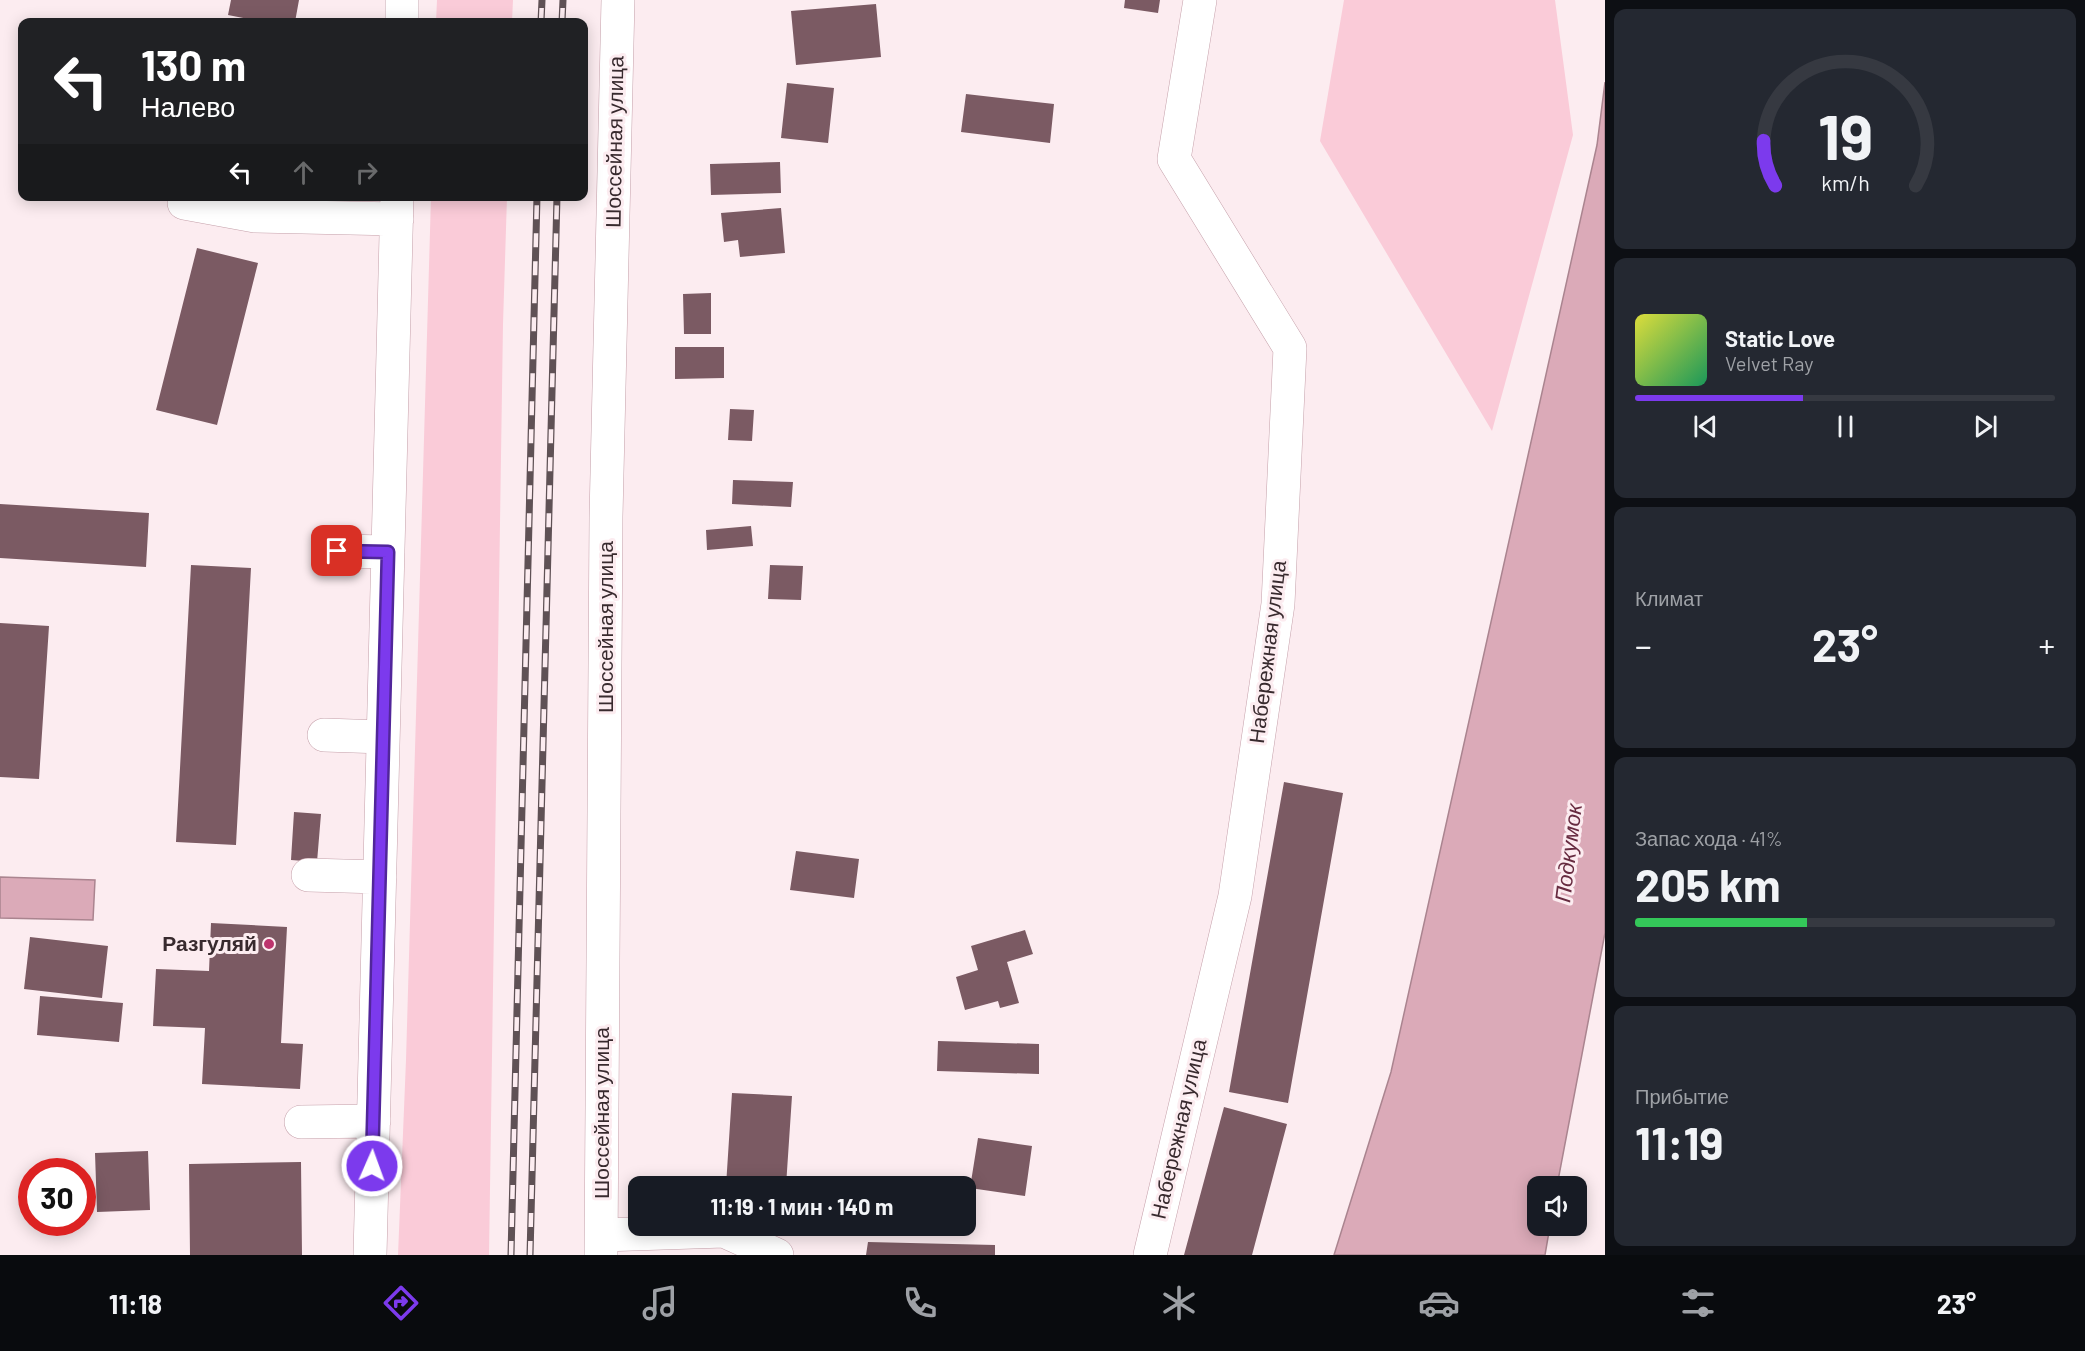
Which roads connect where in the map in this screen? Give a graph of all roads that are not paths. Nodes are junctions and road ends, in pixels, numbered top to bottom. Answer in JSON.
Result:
{"nodes":[{"id":1,"x":402,"y":0,"type":"edge"},
{"id":2,"x":618,"y":0,"type":"edge"},
{"id":3,"x":1200,"y":0,"type":"edge"},
{"id":4,"x":402,"y":18,"type":"edge"},
{"id":5,"x":184,"y":203,"type":"dead end"},
{"id":6,"x":397,"y":208,"type":"edge"},
{"id":7,"x":337,"y":551,"type":"dead end"},
{"id":8,"x":388,"y":552,"type":"junction"},
{"id":9,"x":324,"y":735,"type":"dead end"},
{"id":10,"x":383,"y":737,"type":"junction"},
{"id":11,"x":308,"y":875,"type":"dead end"},
{"id":12,"x":380,"y":877,"type":"junction"},
{"id":13,"x":374,"y":1121,"type":"junction"},
{"id":14,"x":301,"y":1122,"type":"dead end"},
{"id":15,"x":601,"y":1245,"type":"edge"},
{"id":16,"x":370,"y":1255,"type":"edge"},
{"id":17,"x":777,"y":1255,"type":"edge"},
{"id":18,"x":1150,"y":1255,"type":"edge"}],
"edges":[{"from":1,"to":4,"type":"street"},
{"from":2,"to":15,"type":"street","name":"Шоссейная улица"},
{"from":3,"to":18,"type":"street","name":"Набережная улица"},
{"from":5,"to":6,"type":"street"},
{"from":6,"to":8,"type":"street"},
{"from":7,"to":8,"type":"street"},
{"from":8,"to":10,"type":"street"},
{"from":9,"to":10,"type":"street"},
{"from":10,"to":12,"type":"street"},
{"from":11,"to":12,"type":"street"},
{"from":12,"to":13,"type":"street"},
{"from":13,"to":14,"type":"street"},
{"from":13,"to":16,"type":"street"},
{"from":15,"to":17,"type":"street"}]}
